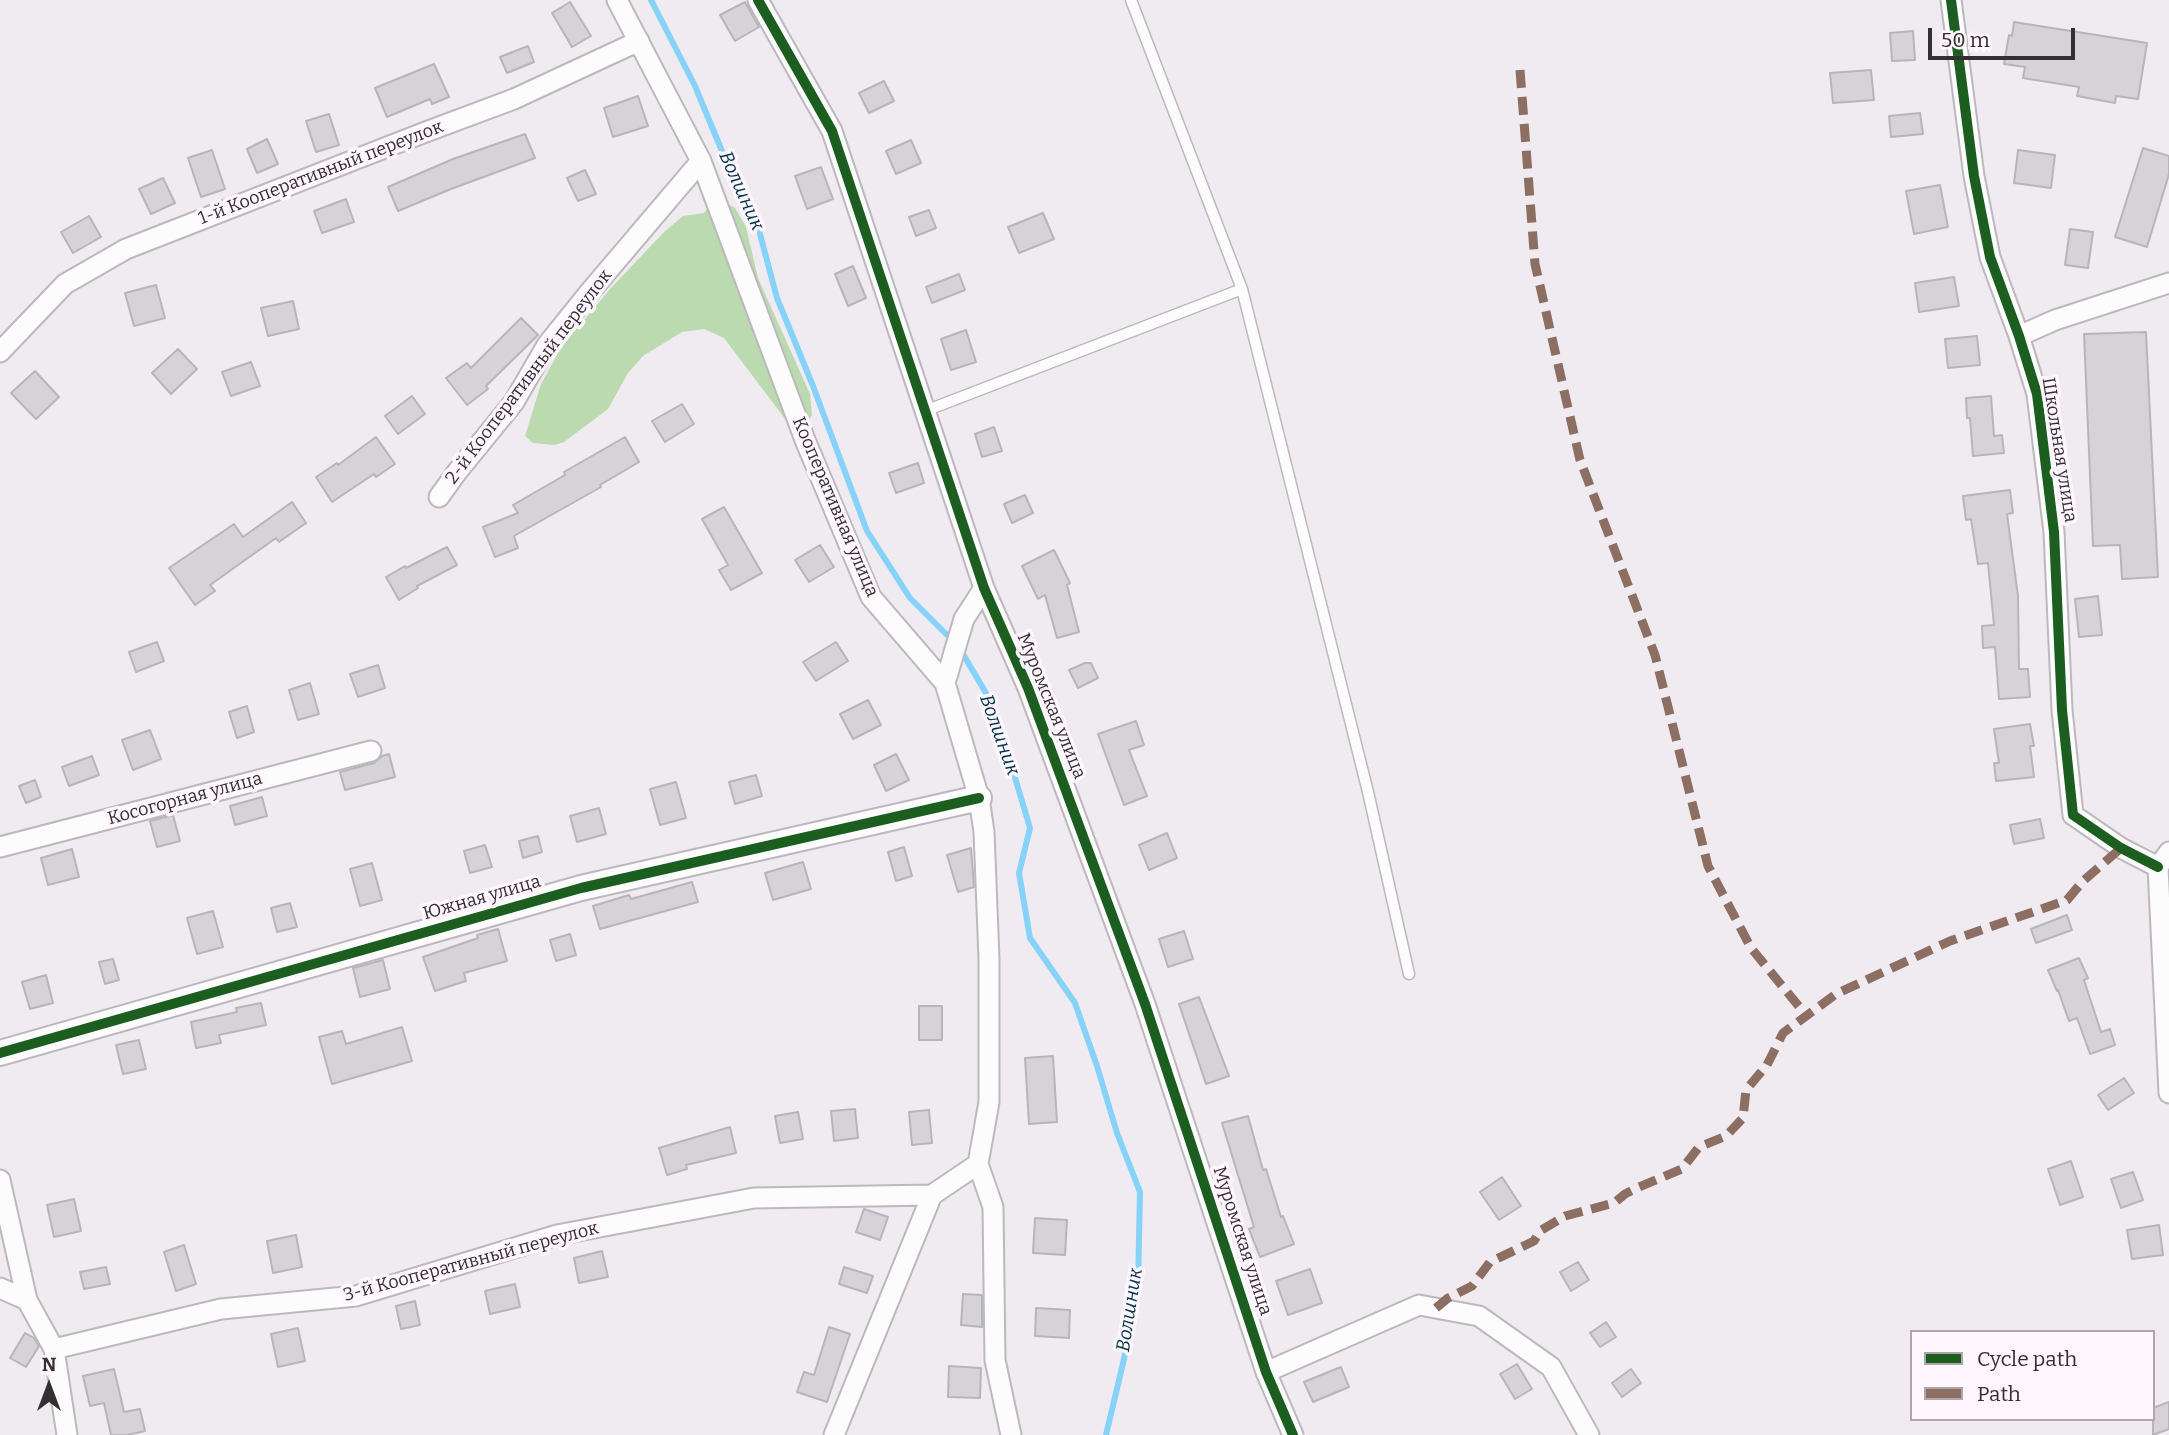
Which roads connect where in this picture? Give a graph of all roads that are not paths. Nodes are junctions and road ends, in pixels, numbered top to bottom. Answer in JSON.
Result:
{"nodes":[{"id":1,"x":617,"y":0,"type":"edge"},
{"id":2,"x":758,"y":0,"type":"edge"},
{"id":3,"x":1131,"y":0,"type":"edge"},
{"id":4,"x":1951,"y":0,"type":"edge"},
{"id":5,"x":639,"y":41,"type":"junction"},
{"id":6,"x":701,"y":160,"type":"junction"},
{"id":7,"x":2169,"y":283,"type":"edge"},
{"id":8,"x":1242,"y":289,"type":"junction"},
{"id":9,"x":2019,"y":336,"type":"junction"},
{"id":10,"x":0,"y":352,"type":"edge"},
{"id":11,"x":925,"y":411,"type":"junction"},
{"id":12,"x":439,"y":498,"type":"dead end"},
{"id":13,"x":984,"y":588,"type":"junction"},
{"id":14,"x":945,"y":683,"type":"junction"},
{"id":15,"x":371,"y":751,"type":"dead end"},
{"id":16,"x":979,"y":798,"type":"junction"},
{"id":17,"x":0,"y":848,"type":"edge"},
{"id":18,"x":2163,"y":859,"type":"edge"},
{"id":19,"x":1409,"y":974,"type":"dead end"},
{"id":20,"x":0,"y":1053,"type":"edge"},
{"id":21,"x":2169,"y":1093,"type":"edge"},
{"id":22,"x":978,"y":1164,"type":"junction"},
{"id":23,"x":0,"y":1180,"type":"edge"},
{"id":24,"x":932,"y":1195,"type":"junction"},
{"id":25,"x":0,"y":1288,"type":"edge"},
{"id":26,"x":27,"y":1300,"type":"junction"},
{"id":27,"x":54,"y":1349,"type":"junction"},
{"id":28,"x":1266,"y":1372,"type":"junction"},
{"id":29,"x":67,"y":1435,"type":"edge"},
{"id":30,"x":834,"y":1435,"type":"edge"},
{"id":31,"x":1011,"y":1435,"type":"edge"},
{"id":32,"x":1293,"y":1435,"type":"edge"},
{"id":33,"x":1589,"y":1435,"type":"edge"}],
"edges":[{"from":1,"to":5,"type":"street","name":"Кооперативная улица"},
{"from":2,"to":11,"type":"street","name":"Муромская улица"},
{"from":3,"to":8,"type":"lane"},
{"from":4,"to":9,"type":"street","name":"Школьная улица"},
{"from":5,"to":6,"type":"street","name":"Кооперативная улица"},
{"from":5,"to":10,"type":"street","name":"1-й Кооперативный переулок"},
{"from":6,"to":12,"type":"street","name":"2-й Кооперативный переулок"},
{"from":6,"to":14,"type":"street","name":"Кооперативная улица"},
{"from":7,"to":9,"type":"street"},
{"from":8,"to":11,"type":"lane"},
{"from":8,"to":19,"type":"lane"},
{"from":9,"to":18,"type":"street","name":"Школьная улица"},
{"from":11,"to":13,"type":"street","name":"Муромская улица"},
{"from":13,"to":14,"type":"street"},
{"from":13,"to":28,"type":"street","name":"Муромская улица"},
{"from":14,"to":16,"type":"street","name":"Кооперативная улица"},
{"from":15,"to":17,"type":"street","name":"Косогорная улица"},
{"from":16,"to":20,"type":"street","name":"Южная улица"},
{"from":16,"to":22,"type":"street","name":"Кооперативная улица"},
{"from":18,"to":21,"type":"street","name":"Школьная улица"},
{"from":22,"to":24,"type":"street"},
{"from":22,"to":31,"type":"street","name":"Кооперативная улица"},
{"from":23,"to":26,"type":"street"},
{"from":24,"to":27,"type":"street","name":"3-й Кооперативный переулок"},
{"from":24,"to":30,"type":"street"},
{"from":25,"to":26,"type":"street"},
{"from":26,"to":27,"type":"street"},
{"from":27,"to":29,"type":"street"},
{"from":28,"to":32,"type":"street","name":"Муромская улица"},
{"from":28,"to":33,"type":"street"}]}
